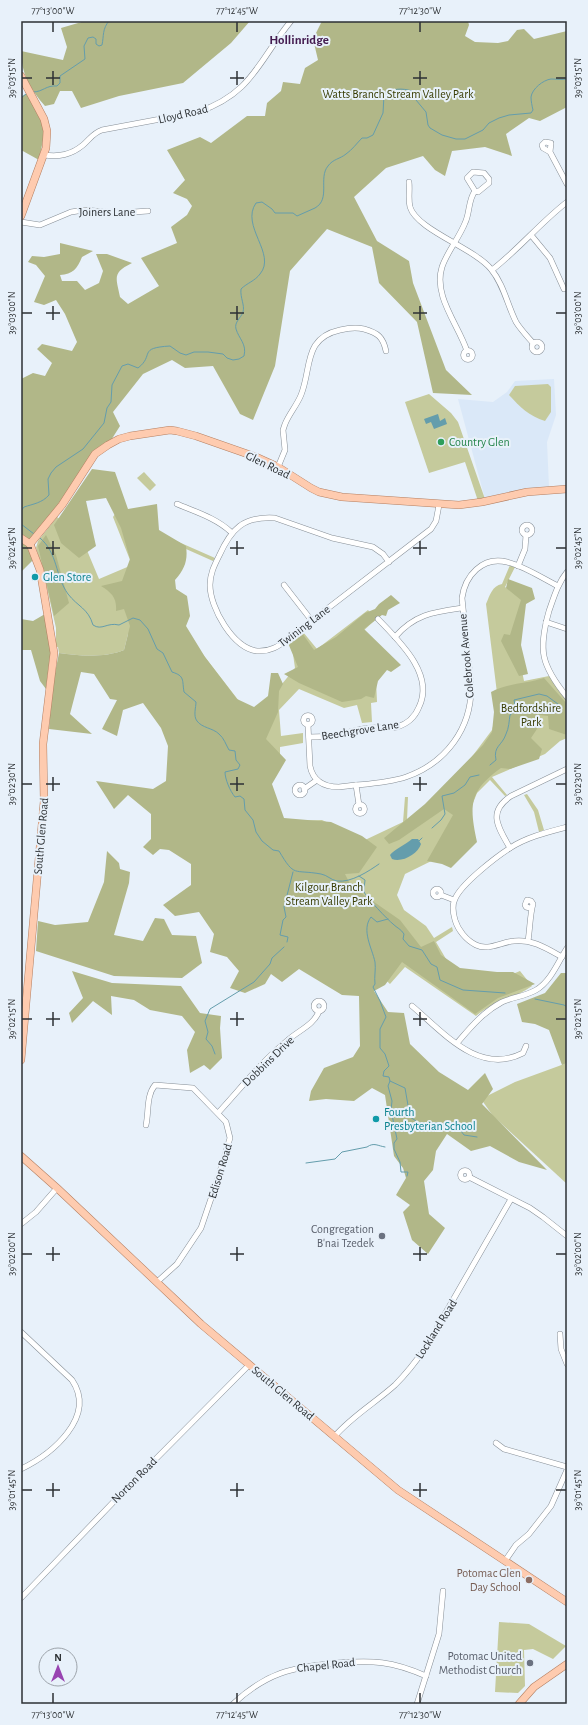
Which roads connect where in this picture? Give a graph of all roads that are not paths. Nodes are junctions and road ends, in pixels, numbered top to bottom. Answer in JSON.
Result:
{"nodes":[{"id":1,"x":291,"y":21,"type":"edge"},
{"id":2,"x":21,"y":76,"type":"edge"},
{"id":3,"x":550,"y":152,"type":"dead end"},
{"id":4,"x":44,"y":156,"type":"junction"},
{"id":5,"x":409,"y":182,"type":"dead end"},
{"id":6,"x":567,"y":184,"type":"edge"},
{"id":7,"x":475,"y":191,"type":"junction"},
{"id":8,"x":567,"y":202,"type":"edge"},
{"id":9,"x":148,"y":211,"type":"dead end"},
{"id":10,"x":21,"y":216,"type":"edge"},
{"id":11,"x":21,"y":222,"type":"edge"},
{"id":12,"x":531,"y":235,"type":"junction"},
{"id":13,"x":455,"y":242,"type":"junction"},
{"id":14,"x":492,"y":270,"type":"junction"},
{"id":15,"x":564,"y":289,"type":"dead end"},
{"id":16,"x":533,"y":343,"type":"dead end"},
{"id":17,"x":386,"y":351,"type":"dead end"},
{"id":18,"x":467,"y":351,"type":"dead end"},
{"id":19,"x":278,"y":467,"type":"junction"},
{"id":20,"x":567,"y":489,"type":"edge"},
{"id":21,"x":177,"y":504,"type":"dead end"},
{"id":22,"x":439,"y":505,"type":"junction"},
{"id":23,"x":231,"y":532,"type":"junction"},
{"id":24,"x":526,"y":535,"type":"dead end"},
{"id":25,"x":21,"y":538,"type":"edge"},
{"id":26,"x":30,"y":544,"type":"junction"},
{"id":27,"x":389,"y":562,"type":"junction"},
{"id":28,"x":518,"y":566,"type":"junction"},
{"id":29,"x":567,"y":572,"type":"edge"},
{"id":30,"x":284,"y":585,"type":"dead end"},
{"id":31,"x":558,"y":586,"type":"junction"},
{"id":32,"x":462,"y":608,"type":"junction"},
{"id":33,"x":378,"y":619,"type":"dead end"},
{"id":34,"x":312,"y":621,"type":"junction"},
{"id":35,"x":546,"y":622,"type":"junction"},
{"id":36,"x":567,"y":629,"type":"edge"},
{"id":37,"x":395,"y":637,"type":"junction"},
{"id":38,"x":567,"y":697,"type":"edge"},
{"id":39,"x":308,"y":725,"type":"dead end"},
{"id":40,"x":309,"y":737,"type":"junction"},
{"id":41,"x":567,"y":769,"type":"edge"},
{"id":42,"x":317,"y":780,"type":"junction"},
{"id":43,"x":356,"y":785,"type":"junction"},
{"id":44,"x":304,"y":789,"type":"dead end"},
{"id":45,"x":360,"y":804,"type":"dead end"},
{"id":46,"x":567,"y":827,"type":"edge"},
{"id":47,"x":510,"y":848,"type":"junction"},
{"id":48,"x":441,"y":895,"type":"dead end"},
{"id":49,"x":454,"y":900,"type":"junction"},
{"id":50,"x":530,"y":908,"type":"dead end"},
{"id":51,"x":528,"y":941,"type":"junction"},
{"id":52,"x":567,"y":948,"type":"edge"},
{"id":53,"x":562,"y":957,"type":"junction"},
{"id":54,"x":412,"y":1006,"type":"dead end"},
{"id":55,"x":319,"y":1011,"type":"dead end"},
{"id":56,"x":23,"y":1016,"type":"edge"},
{"id":57,"x":457,"y":1043,"type":"junction"},
{"id":58,"x":526,"y":1046,"type":"dead end"},
{"id":59,"x":21,"y":1060,"type":"edge"},
{"id":60,"x":218,"y":1113,"type":"junction"},
{"id":61,"x":146,"y":1125,"type":"dead end"},
{"id":62,"x":21,"y":1156,"type":"edge"},
{"id":63,"x":469,"y":1177,"type":"dead end"},
{"id":64,"x":57,"y":1188,"type":"junction"},
{"id":65,"x":512,"y":1199,"type":"junction"},
{"id":66,"x":21,"y":1224,"type":"edge"},
{"id":67,"x":567,"y":1236,"type":"edge"},
{"id":68,"x":157,"y":1282,"type":"junction"},
{"id":69,"x":21,"y":1332,"type":"edge"},
{"id":70,"x":560,"y":1334,"type":"dead end"},
{"id":71,"x":567,"y":1364,"type":"edge"},
{"id":72,"x":249,"y":1365,"type":"junction"},
{"id":73,"x":334,"y":1437,"type":"junction"},
{"id":74,"x":496,"y":1444,"type":"dead end"},
{"id":75,"x":567,"y":1466,"type":"edge"},
{"id":76,"x":21,"y":1469,"type":"edge"},
{"id":77,"x":567,"y":1470,"type":"edge"},
{"id":78,"x":505,"y":1561,"type":"junction"},
{"id":79,"x":443,"y":1591,"type":"dead end"},
{"id":80,"x":21,"y":1598,"type":"edge"},
{"id":81,"x":567,"y":1602,"type":"edge"},
{"id":82,"x":567,"y":1664,"type":"edge"},
{"id":83,"x":426,"y":1676,"type":"junction"},
{"id":84,"x":233,"y":1704,"type":"edge"},
{"id":85,"x":417,"y":1704,"type":"edge"},
{"id":86,"x":519,"y":1704,"type":"edge"}],
"edges":[{"from":1,"to":4,"type":"street","name":"Lloyd Road"},
{"from":2,"to":4,"type":"main road"},
{"from":3,"to":6,"type":"street"},
{"from":4,"to":10,"type":"main road"},
{"from":5,"to":13,"type":"street"},
{"from":7,"to":7,"type":"street"},
{"from":7,"to":13,"type":"street"},
{"from":8,"to":12,"type":"street"},
{"from":9,"to":11,"type":"street","name":"Joiners Lane"},
{"from":12,"to":14,"type":"street"},
{"from":12,"to":15,"type":"street"},
{"from":13,"to":14,"type":"street"},
{"from":13,"to":18,"type":"street"},
{"from":14,"to":16,"type":"street"},
{"from":17,"to":19,"type":"street"},
{"from":19,"to":22,"type":"main road","name":"Glen Road"},
{"from":19,"to":26,"type":"main road","name":"Glen Road"},
{"from":20,"to":22,"type":"main road","name":"Glen Road"},
{"from":21,"to":23,"type":"street"},
{"from":22,"to":27,"type":"street","name":"Twining Lane"},
{"from":23,"to":27,"type":"street"},
{"from":23,"to":34,"type":"street","name":"Twining Lane"},
{"from":24,"to":28,"type":"street"},
{"from":25,"to":26,"type":"main road"},
{"from":26,"to":56,"type":"main road","name":"South Glen Road"},
{"from":27,"to":34,"type":"street","name":"Twining Lane"},
{"from":28,"to":31,"type":"street","name":"Colebrook Avenue"},
{"from":28,"to":32,"type":"street","name":"Colebrook Avenue"},
{"from":29,"to":31,"type":"street"},
{"from":30,"to":34,"type":"street"},
{"from":31,"to":35,"type":"street"},
{"from":32,"to":37,"type":"street"},
{"from":32,"to":43,"type":"street","name":"Colebrook Avenue"},
{"from":33,"to":37,"type":"street","name":"Beechgrove Lane"},
{"from":35,"to":36,"type":"street"},
{"from":35,"to":38,"type":"street"},
{"from":37,"to":40,"type":"street","name":"Beechgrove Lane"},
{"from":39,"to":40,"type":"street"},
{"from":40,"to":42,"type":"street"},
{"from":41,"to":47,"type":"street"},
{"from":42,"to":43,"type":"street","name":"Colebrook Avenue"},
{"from":42,"to":44,"type":"street"},
{"from":43,"to":45,"type":"street"},
{"from":46,"to":47,"type":"street"},
{"from":47,"to":49,"type":"street"},
{"from":48,"to":49,"type":"street"},
{"from":49,"to":51,"type":"street"},
{"from":50,"to":51,"type":"street"},
{"from":51,"to":53,"type":"street"},
{"from":52,"to":53,"type":"street"},
{"from":53,"to":57,"type":"street"},
{"from":54,"to":57,"type":"street"},
{"from":55,"to":60,"type":"street","name":"Dobbins Drive"},
{"from":56,"to":59,"type":"main road","name":"South Glen Road"},
{"from":57,"to":58,"type":"street"},
{"from":60,"to":61,"type":"street","name":"Edison Road"},
{"from":60,"to":68,"type":"street","name":"Edison Road"},
{"from":62,"to":64,"type":"main road","name":"South Glen Road"},
{"from":63,"to":65,"type":"street"},
{"from":64,"to":66,"type":"street"},
{"from":64,"to":68,"type":"main road","name":"South Glen Road"},
{"from":65,"to":67,"type":"street"},
{"from":65,"to":73,"type":"street","name":"Lockland Road"},
{"from":68,"to":72,"type":"main road","name":"South Glen Road"},
{"from":69,"to":76,"type":"street"},
{"from":70,"to":71,"type":"street"},
{"from":72,"to":73,"type":"main road","name":"South Glen Road"},
{"from":72,"to":80,"type":"street","name":"Norton Road"},
{"from":73,"to":78,"type":"main road","name":"South Glen Road"},
{"from":74,"to":75,"type":"street"},
{"from":77,"to":78,"type":"street"},
{"from":78,"to":81,"type":"main road","name":"South Glen Road"},
{"from":79,"to":83,"type":"street"},
{"from":82,"to":86,"type":"main road"},
{"from":83,"to":84,"type":"street","name":"Chapel Road"},
{"from":83,"to":85,"type":"street"}]}
